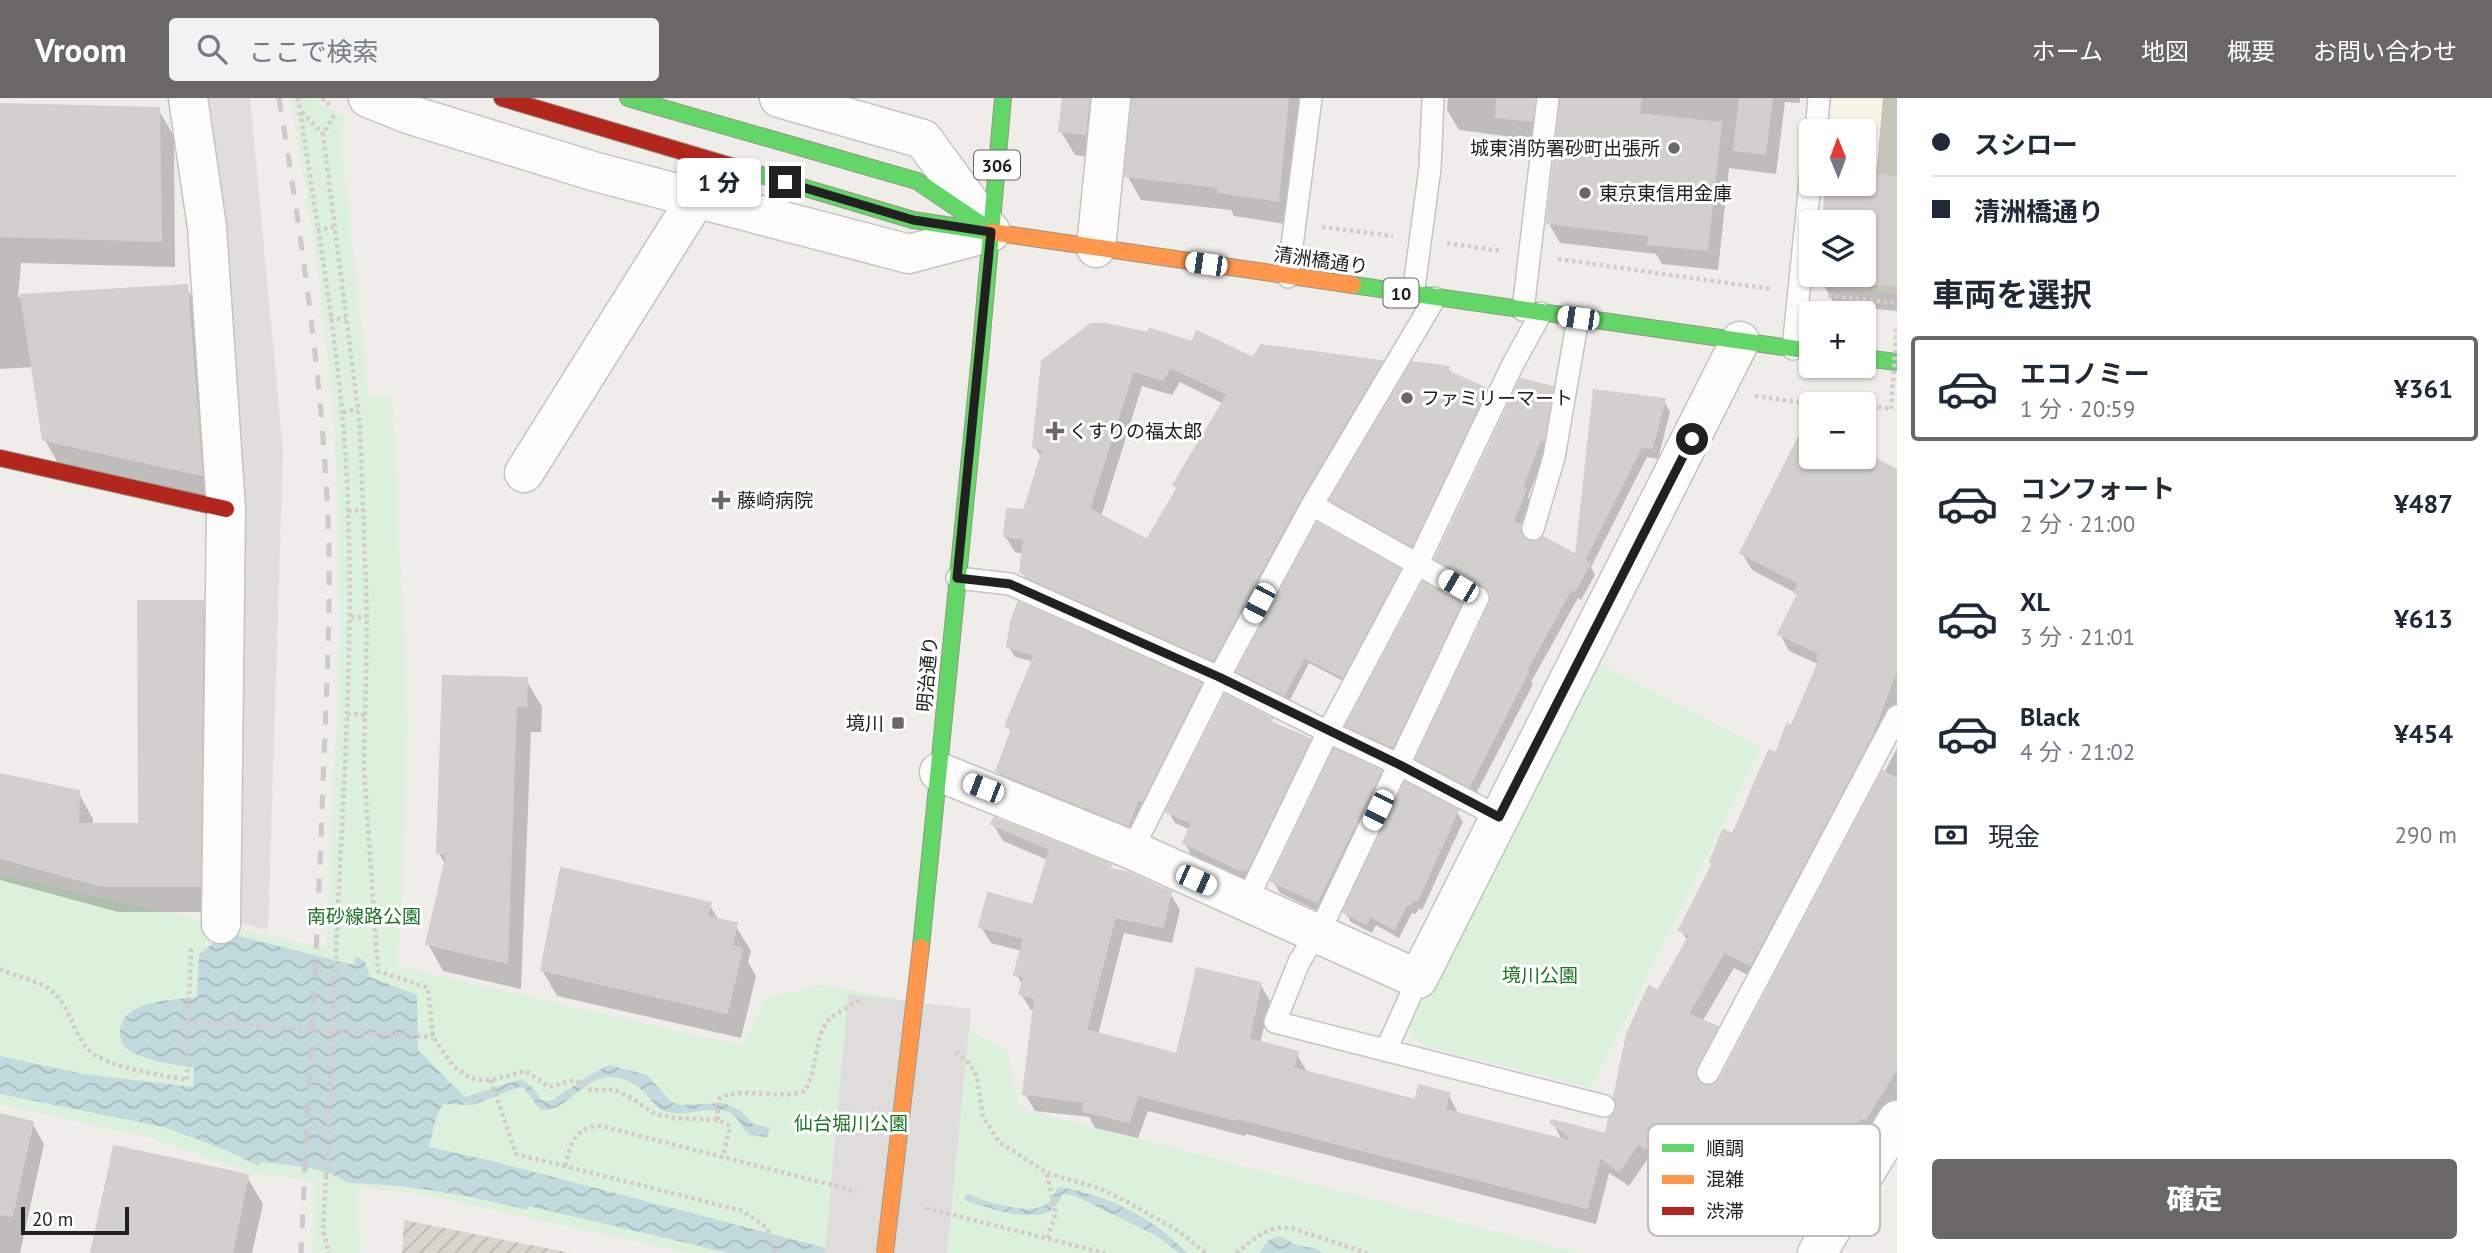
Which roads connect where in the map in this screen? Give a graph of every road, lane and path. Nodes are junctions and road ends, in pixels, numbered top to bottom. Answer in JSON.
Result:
{"nodes":[{"id":1,"x":188,"y":98,"type":"edge"},
{"id":2,"x":298,"y":98,"type":"edge"},
{"id":3,"x":502,"y":98,"type":"edge"},
{"id":4,"x":628,"y":98,"type":"edge"},
{"id":5,"x":779,"y":98,"type":"edge"},
{"id":6,"x":1003,"y":98,"type":"edge"},
{"id":7,"x":1111,"y":98,"type":"edge"},
{"id":8,"x":1311,"y":98,"type":"edge"},
{"id":9,"x":1433,"y":98,"type":"edge"},
{"id":10,"x":1548,"y":98,"type":"edge"},
{"id":11,"x":1819,"y":98,"type":"edge"},
{"id":12,"x":353,"y":103,"type":"edge"},
{"id":13,"x":300,"y":111,"type":"junction"},
{"id":14,"x":1817,"y":119,"type":"edge"},
{"id":15,"x":323,"y":134,"type":"junction"},
{"id":16,"x":1809,"y":196,"type":"edge"},
{"id":17,"x":696,"y":199,"type":"junction"},
{"id":18,"x":1295,"y":223,"type":"junction"},
{"id":19,"x":334,"y":227,"type":"junction"},
{"id":20,"x":317,"y":230,"type":"junction"},
{"id":21,"x":991,"y":232,"type":"junction"},
{"id":22,"x":1420,"y":239,"type":"junction"},
{"id":23,"x":1096,"y":248,"type":"junction"},
{"id":24,"x":1530,"y":255,"type":"junction"},
{"id":25,"x":1288,"y":276,"type":"junction"},
{"id":26,"x":1799,"y":293,"type":"junction"},
{"id":27,"x":1413,"y":295,"type":"junction"},
{"id":28,"x":1435,"y":298,"type":"junction"},
{"id":29,"x":1799,"y":301,"type":"edge"},
{"id":30,"x":1897,"y":303,"type":"edge"},
{"id":31,"x":1532,"y":312,"type":"junction"},
{"id":32,"x":346,"y":318,"type":"junction"},
{"id":33,"x":1578,"y":318,"type":"junction"},
{"id":34,"x":330,"y":320,"type":"junction"},
{"id":35,"x":1897,"y":325,"type":"edge"},
{"id":36,"x":1740,"y":341,"type":"junction"},
{"id":37,"x":1799,"y":350,"type":"edge"},
{"id":38,"x":1876,"y":359,"type":"edge"},
{"id":39,"x":1897,"y":362,"type":"edge"},
{"id":40,"x":1716,"y":391,"type":"junction"},
{"id":41,"x":1799,"y":402,"type":"edge"},
{"id":42,"x":1876,"y":407,"type":"edge"},
{"id":43,"x":358,"y":410,"type":"junction"},
{"id":44,"x":342,"y":411,"type":"junction"},
{"id":45,"x":0,"y":458,"type":"edge"},
{"id":46,"x":524,"y":473,"type":"dead end"},
{"id":47,"x":1312,"y":505,"type":"junction"},
{"id":48,"x":226,"y":509,"type":"junction"},
{"id":49,"x":348,"y":510,"type":"junction"},
{"id":50,"x":364,"y":510,"type":"junction"},
{"id":51,"x":1533,"y":529,"type":"dead end"},
{"id":52,"x":1418,"y":563,"type":"junction"},
{"id":53,"x":957,"y":578,"type":"junction"},
{"id":54,"x":351,"y":617,"type":"junction"},
{"id":55,"x":367,"y":617,"type":"junction"},
{"id":56,"x":1219,"y":677,"type":"junction"},
{"id":57,"x":347,"y":714,"type":"junction"},
{"id":58,"x":366,"y":715,"type":"junction"},
{"id":59,"x":1897,"y":716,"type":"edge"},
{"id":60,"x":1328,"y":732,"type":"junction"},
{"id":61,"x":1400,"y":765,"type":"junction"},
{"id":62,"x":939,"y":772,"type":"junction"},
{"id":63,"x":1499,"y":817,"type":"junction"},
{"id":64,"x":1132,"y":850,"type":"junction"},
{"id":65,"x":1246,"y":902,"type":"junction"},
{"id":66,"x":221,"y":924,"type":"dead end"},
{"id":67,"x":1318,"y":934,"type":"junction"},
{"id":68,"x":0,"y":968,"type":"edge"},
{"id":69,"x":1418,"y":979,"type":"junction"},
{"id":70,"x":189,"y":984,"type":"dead end"},
{"id":71,"x":860,"y":1000,"type":"dead end"},
{"id":72,"x":188,"y":1022,"type":"junction"},
{"id":73,"x":433,"y":1037,"type":"junction"},
{"id":74,"x":1386,"y":1050,"type":"junction"},
{"id":75,"x":956,"y":1052,"type":"dead end"},
{"id":76,"x":1708,"y":1073,"type":"joint"},
{"id":77,"x":491,"y":1080,"type":"junction"},
{"id":78,"x":1604,"y":1106,"type":"dead end"},
{"id":79,"x":718,"y":1120,"type":"junction"},
{"id":80,"x":1856,"y":1124,"type":"edge"},
{"id":81,"x":723,"y":1157,"type":"junction"},
{"id":82,"x":565,"y":1166,"type":"junction"},
{"id":83,"x":1047,"y":1174,"type":"junction"},
{"id":84,"x":858,"y":1191,"type":"dead end"},
{"id":85,"x":912,"y":1205,"type":"dead end"},
{"id":86,"x":1828,"y":1236,"type":"edge"},
{"id":87,"x":1047,"y":1239,"type":"junction"},
{"id":88,"x":329,"y":1253,"type":"edge"},
{"id":89,"x":776,"y":1253,"type":"edge"},
{"id":90,"x":885,"y":1253,"type":"edge"},
{"id":91,"x":1105,"y":1253,"type":"edge"},
{"id":92,"x":1206,"y":1253,"type":"edge"},
{"id":93,"x":1236,"y":1253,"type":"edge"},
{"id":94,"x":1367,"y":1253,"type":"edge"},
{"id":95,"x":1818,"y":1253,"type":"edge"}],
"edges":[{"from":1,"to":48,"type":"street"},
{"from":2,"to":13,"type":"path"},
{"from":3,"to":21,"type":"main road","name":"清洲橋通り"},
{"from":4,"to":21,"type":"main road","name":"清洲橋通り"},
{"from":5,"to":21,"type":"street"},
{"from":6,"to":21,"type":"main road","name":"明治通り","number":"306"},
{"from":7,"to":23,"type":"street"},
{"from":8,"to":18,"type":"lane"},
{"from":9,"to":22,"type":"lane"},
{"from":10,"to":24,"type":"lane"},
{"from":11,"to":14,"type":"lane"},
{"from":12,"to":15,"type":"path"},
{"from":12,"to":17,"type":"street"},
{"from":13,"to":15,"type":"path"},
{"from":13,"to":20,"type":"path"},
{"from":15,"to":19,"type":"path"},
{"from":16,"to":26,"type":"lane"},
{"from":17,"to":21,"type":"street"},
{"from":17,"to":46,"type":"street"},
{"from":18,"to":22,"type":"path"},
{"from":18,"to":25,"type":"lane"},
{"from":19,"to":20,"type":"path"},
{"from":19,"to":32,"type":"path"},
{"from":20,"to":34,"type":"path"},
{"from":21,"to":23,"type":"main road","name":"清洲橋通り","number":"10"},
{"from":21,"to":53,"type":"main road","name":"明治通り"},
{"from":22,"to":24,"type":"path"},
{"from":22,"to":27,"type":"lane"},
{"from":23,"to":25,"type":"main road","name":"清洲橋通り","number":"10"},
{"from":24,"to":26,"type":"path"},
{"from":24,"to":31,"type":"lane"},
{"from":25,"to":27,"type":"main road","name":"清洲橋通り","number":"10"},
{"from":26,"to":29,"type":"lane"},
{"from":26,"to":30,"type":"path"},
{"from":27,"to":28,"type":"main road","name":"清洲橋通り","number":"10"},
{"from":28,"to":31,"type":"main road","name":"清洲橋通り","number":"10"},
{"from":28,"to":47,"type":"lane"},
{"from":31,"to":33,"type":"main road","name":"清洲橋通り","number":"10"},
{"from":31,"to":52,"type":"lane"},
{"from":32,"to":34,"type":"path"},
{"from":32,"to":43,"type":"path"},
{"from":33,"to":36,"type":"main road","name":"清洲橋通り","number":"10"},
{"from":33,"to":51,"type":"lane"},
{"from":34,"to":44,"type":"path"},
{"from":35,"to":42,"type":"path","bridge":true},
{"from":36,"to":37,"type":"main road","name":"清洲橋通り","number":"10"},
{"from":36,"to":40,"type":"street"},
{"from":38,"to":39,"type":"main road"},
{"from":40,"to":41,"type":"path"},
{"from":40,"to":63,"type":"street"},
{"from":43,"to":44,"type":"path"},
{"from":43,"to":50,"type":"path"},
{"from":44,"to":49,"type":"path"},
{"from":45,"to":48,"type":"main road"},
{"from":47,"to":52,"type":"lane"},
{"from":47,"to":56,"type":"lane"},
{"from":48,"to":66,"type":"street"},
{"from":49,"to":50,"type":"path"},
{"from":49,"to":54,"type":"path"},
{"from":50,"to":55,"type":"path"},
{"from":52,"to":60,"type":"lane"},
{"from":52,"to":61,"type":"lane"},
{"from":53,"to":56,"type":"lane"},
{"from":53,"to":62,"type":"main road","name":"明治通り"},
{"from":54,"to":55,"type":"path"},
{"from":54,"to":57,"type":"path"},
{"from":55,"to":58,"type":"path"},
{"from":56,"to":60,"type":"lane"},
{"from":56,"to":64,"type":"lane"},
{"from":57,"to":58,"type":"path"},
{"from":57,"to":88,"type":"path","bridge":true},
{"from":58,"to":73,"type":"path"},
{"from":59,"to":76,"type":"lane"},
{"from":60,"to":61,"type":"lane"},
{"from":60,"to":65,"type":"lane"},
{"from":61,"to":63,"type":"lane"},
{"from":61,"to":67,"type":"lane"},
{"from":62,"to":64,"type":"street"},
{"from":62,"to":90,"type":"main road","name":"明治通り","bridge":true},
{"from":63,"to":69,"type":"street"},
{"from":64,"to":65,"type":"street"},
{"from":65,"to":67,"type":"street"},
{"from":67,"to":69,"type":"street"},
{"from":67,"to":74,"type":"lane"},
{"from":68,"to":72,"type":"path"},
{"from":69,"to":74,"type":"lane"},
{"from":70,"to":72,"type":"path"},
{"from":71,"to":79,"type":"path"},
{"from":72,"to":73,"type":"path"},
{"from":73,"to":77,"type":"path"},
{"from":74,"to":78,"type":"lane"},
{"from":75,"to":83,"type":"path"},
{"from":76,"to":80,"type":"path"},
{"from":77,"to":79,"type":"path"},
{"from":77,"to":82,"type":"path"},
{"from":79,"to":81,"type":"path"},
{"from":81,"to":82,"type":"path"},
{"from":81,"to":84,"type":"path"},
{"from":82,"to":89,"type":"path"},
{"from":83,"to":87,"type":"path"},
{"from":83,"to":92,"type":"path"},
{"from":85,"to":87,"type":"path"},
{"from":86,"to":95,"type":"street"},
{"from":87,"to":91,"type":"path"},
{"from":93,"to":94,"type":"path"}]}
